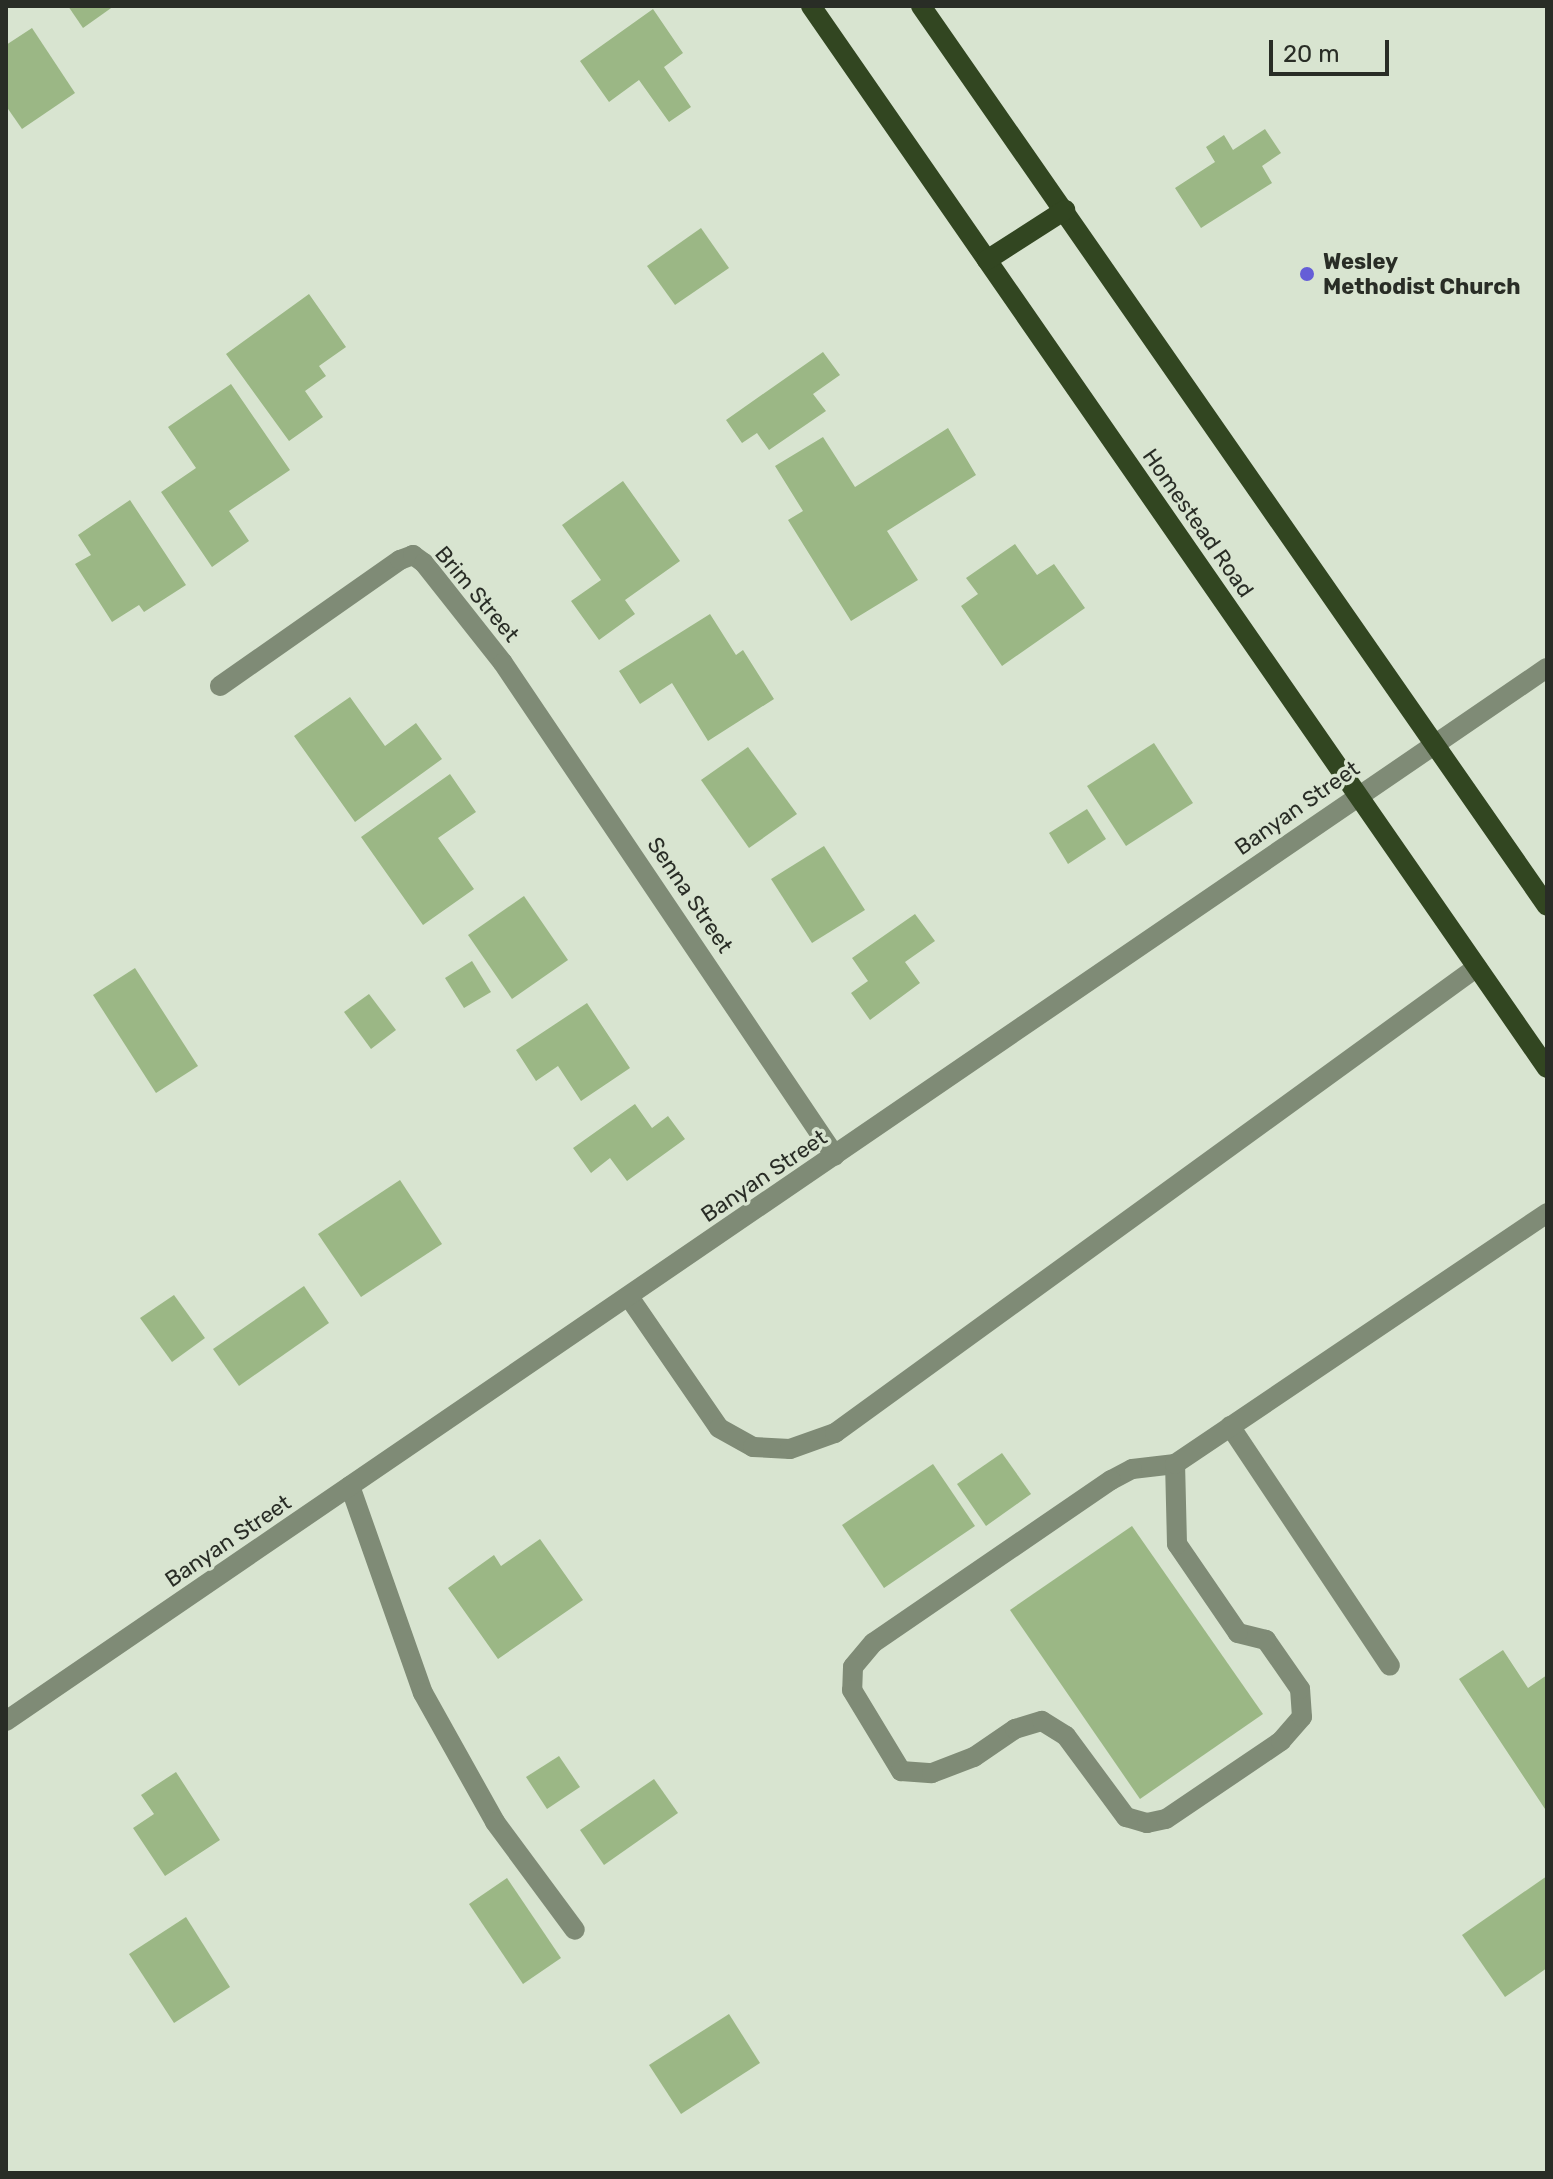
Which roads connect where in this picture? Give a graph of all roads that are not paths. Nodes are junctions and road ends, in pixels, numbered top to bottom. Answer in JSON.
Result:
{"nodes":[{"id":1,"x":811,"y":6,"type":"edge"},
{"id":2,"x":921,"y":6,"type":"edge"},
{"id":3,"x":1065,"y":210,"type":"junction"},
{"id":4,"x":987,"y":260,"type":"junction"},
{"id":5,"x":503,"y":663,"type":"joint"},
{"id":6,"x":1547,"y":668,"type":"edge"},
{"id":7,"x":220,"y":686,"type":"dead end"},
{"id":8,"x":1437,"y":742,"type":"junction"},
{"id":9,"x":1358,"y":795,"type":"junction"},
{"id":10,"x":1547,"y":906,"type":"edge"},
{"id":11,"x":1477,"y":967,"type":"junction"},
{"id":12,"x":1547,"y":1068,"type":"edge"},
{"id":13,"x":835,"y":1156,"type":"junction"},
{"id":14,"x":1547,"y":1213,"type":"edge"},
{"id":15,"x":629,"y":1297,"type":"junction"},
{"id":16,"x":1230,"y":1426,"type":"junction"},
{"id":17,"x":1175,"y":1464,"type":"junction"},
{"id":18,"x":350,"y":1486,"type":"junction"},
{"id":19,"x":1390,"y":1666,"type":"dead end"},
{"id":20,"x":6,"y":1721,"type":"edge"},
{"id":21,"x":575,"y":1930,"type":"dead end"}],
"edges":[{"from":1,"to":4,"type":"main road","name":"Homestead Road"},
{"from":2,"to":3,"type":"main road"},
{"from":3,"to":4,"type":"main road"},
{"from":3,"to":8,"type":"main road"},
{"from":4,"to":9,"type":"main road","name":"Homestead Road"},
{"from":5,"to":7,"type":"street","name":"Brim Street"},
{"from":5,"to":13,"type":"street","name":"Senna Street"},
{"from":6,"to":8,"type":"street","name":"Banyan Street"},
{"from":8,"to":9,"type":"street","name":"Banyan Street"},
{"from":8,"to":10,"type":"main road"},
{"from":9,"to":11,"type":"main road","name":"Homestead Road"},
{"from":9,"to":13,"type":"street","name":"Banyan Street"},
{"from":11,"to":12,"type":"main road","name":"Homestead Road"},
{"from":11,"to":15,"type":"street"},
{"from":13,"to":15,"type":"street","name":"Banyan Street"},
{"from":14,"to":16,"type":"street"},
{"from":15,"to":18,"type":"street","name":"Banyan Street"},
{"from":16,"to":17,"type":"street"},
{"from":16,"to":19,"type":"street"},
{"from":17,"to":17,"type":"street"},
{"from":18,"to":20,"type":"street","name":"Banyan Street"},
{"from":18,"to":21,"type":"street"}]}
